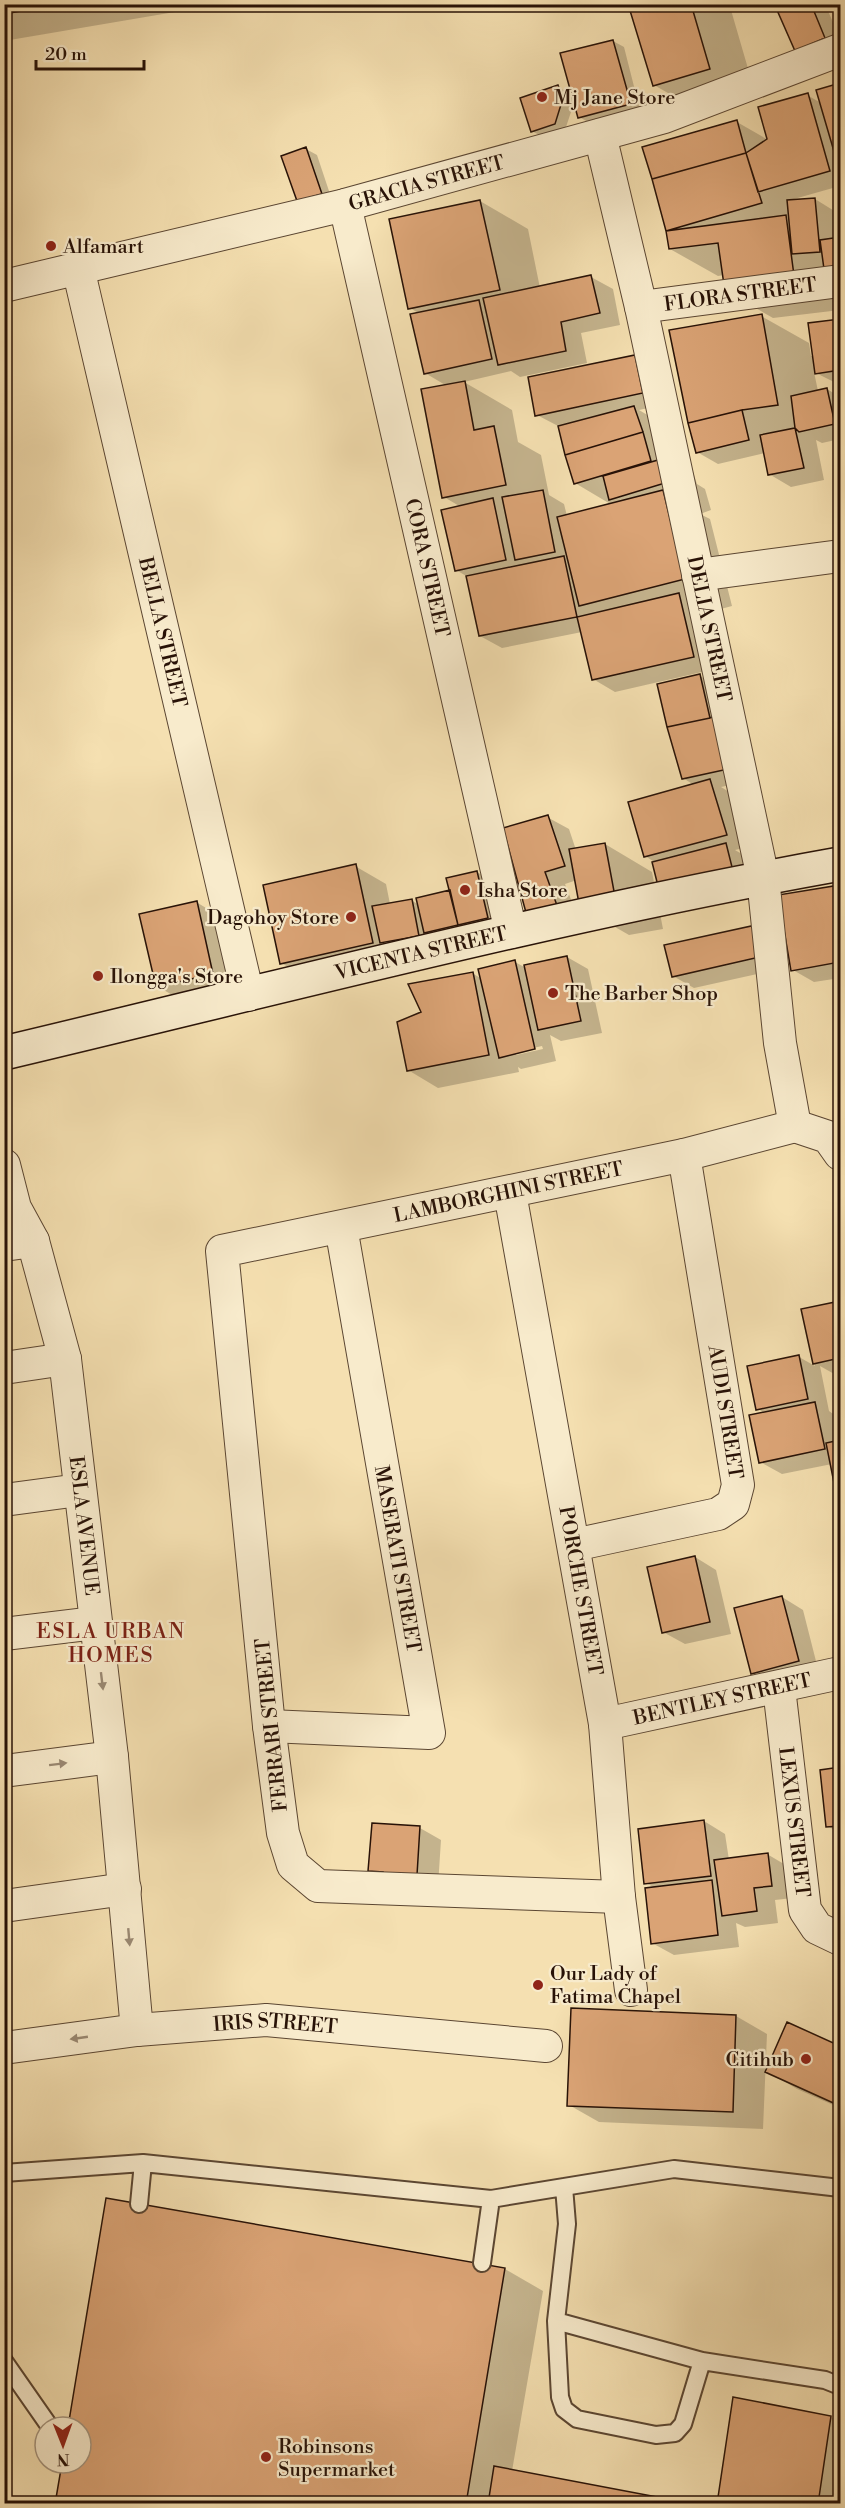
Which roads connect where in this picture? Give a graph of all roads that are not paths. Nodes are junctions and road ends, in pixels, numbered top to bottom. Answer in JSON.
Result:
{"nodes":[{"id":1,"x":840,"y":50,"type":"edge"},
{"id":2,"x":600,"y":135,"type":"junction"},
{"id":3,"x":345,"y":205,"type":"junction"},
{"id":4,"x":78,"y":268,"type":"junction"},
{"id":5,"x":840,"y":281,"type":"edge"},
{"id":6,"x":4,"y":286,"type":"edge"},
{"id":7,"x":641,"y":307,"type":"junction"},
{"id":8,"x":840,"y":556,"type":"edge"},
{"id":9,"x":699,"y":575,"type":"junction"},
{"id":10,"x":840,"y":864,"type":"edge"},
{"id":11,"x":763,"y":878,"type":"junction"},
{"id":12,"x":511,"y":932,"type":"junction"},
{"id":13,"x":249,"y":995,"type":"junction"},
{"id":14,"x":4,"y":1053,"type":"edge"},
{"id":15,"x":795,"y":1126,"type":"junction"},
{"id":16,"x":840,"y":1154,"type":"edge"},
{"id":17,"x":684,"y":1155,"type":"junction"},
{"id":18,"x":4,"y":1165,"type":"edge"},
{"id":19,"x":510,"y":1193,"type":"junction"},
{"id":20,"x":341,"y":1227,"type":"junction"},
{"id":21,"x":19,"y":1243,"type":"edge"},
{"id":22,"x":222,"y":1251,"type":"joint"},
{"id":23,"x":65,"y":1359,"type":"junction"},
{"id":24,"x":4,"y":1368,"type":"edge"},
{"id":25,"x":79,"y":1490,"type":"junction"},
{"id":26,"x":4,"y":1500,"type":"edge"},
{"id":27,"x":574,"y":1545,"type":"junction"},
{"id":28,"x":94,"y":1623,"type":"junction"},
{"id":29,"x":4,"y":1634,"type":"edge"},
{"id":30,"x":840,"y":1674,"type":"edge"},
{"id":31,"x":779,"y":1688,"type":"junction"},
{"id":32,"x":605,"y":1724,"type":"junction"},
{"id":33,"x":269,"y":1726,"type":"junction"},
{"id":34,"x":111,"y":1757,"type":"junction"},
{"id":35,"x":4,"y":1771,"type":"edge"},
{"id":36,"x":125,"y":1889,"type":"junction"},
{"id":37,"x":619,"y":1897,"type":"junction"},
{"id":38,"x":4,"y":1906,"type":"edge"},
{"id":39,"x":840,"y":1939,"type":"edge"},
{"id":40,"x":631,"y":1990,"type":"dead end"},
{"id":41,"x":137,"y":2030,"type":"junction"},
{"id":42,"x":546,"y":2046,"type":"dead end"},
{"id":43,"x":4,"y":2048,"type":"edge"},
{"id":44,"x":143,"y":2163,"type":"junction"},
{"id":45,"x":4,"y":2173,"type":"edge"},
{"id":46,"x":564,"y":2187,"type":"junction"},
{"id":47,"x":840,"y":2188,"type":"edge"},
{"id":48,"x":490,"y":2199,"type":"junction"},
{"id":49,"x":139,"y":2204,"type":"dead end"},
{"id":50,"x":482,"y":2263,"type":"dead end"},
{"id":51,"x":556,"y":2321,"type":"junction"},
{"id":52,"x":4,"y":2361,"type":"edge"},
{"id":53,"x":702,"y":2361,"type":"junction"},
{"id":54,"x":840,"y":2386,"type":"edge"},
{"id":55,"x":42,"y":2415,"type":"edge"}],
"edges":[{"from":1,"to":2,"type":"street","name":"GRACIA STREET"},
{"from":2,"to":3,"type":"street","name":"GRACIA STREET"},
{"from":2,"to":7,"type":"street","name":"DELIA STREET"},
{"from":3,"to":4,"type":"street","name":"GRACIA STREET"},
{"from":3,"to":12,"type":"street","name":"CORA STREET"},
{"from":4,"to":6,"type":"street","name":"GRACIA STREET"},
{"from":4,"to":13,"type":"street","name":"BELLA STREET"},
{"from":5,"to":7,"type":"street","name":"FLORA STREET"},
{"from":7,"to":9,"type":"street","name":"DELIA STREET"},
{"from":8,"to":9,"type":"street"},
{"from":9,"to":11,"type":"street","name":"DELIA STREET"},
{"from":10,"to":11,"type":"street","name":"VICENTA STREET"},
{"from":11,"to":12,"type":"street","name":"VICENTA STREET"},
{"from":11,"to":15,"type":"street","name":"DELIA STREET"},
{"from":12,"to":13,"type":"street","name":"VICENTA STREET"},
{"from":13,"to":14,"type":"street","name":"VICENTA STREET"},
{"from":15,"to":16,"type":"street"},
{"from":15,"to":17,"type":"street","name":"LAMBORGHINI STREET"},
{"from":17,"to":19,"type":"street","name":"LAMBORGHINI STREET"},
{"from":17,"to":27,"type":"street","name":"AUDI STREET"},
{"from":18,"to":21,"type":"street","name":"ESLA AVENUE"},
{"from":19,"to":20,"type":"street","name":"LAMBORGHINI STREET"},
{"from":19,"to":27,"type":"street","name":"PORCHE STREET"},
{"from":20,"to":22,"type":"street","name":"LAMBORGHINI STREET"},
{"from":20,"to":33,"type":"street","name":"MASERATI STREET"},
{"from":21,"to":23,"type":"street","name":"ESLA AVENUE"},
{"from":22,"to":33,"type":"street","name":"FERRARI STREET"},
{"from":23,"to":24,"type":"street"},
{"from":23,"to":25,"type":"street","name":"ESLA AVENUE"},
{"from":25,"to":26,"type":"street"},
{"from":25,"to":28,"type":"street","name":"ESLA AVENUE"},
{"from":27,"to":32,"type":"street","name":"PORCHE STREET"},
{"from":28,"to":29,"type":"street"},
{"from":28,"to":34,"type":"street","name":"ESLA AVENUE","one_way":true},
{"from":30,"to":31,"type":"street","name":"BENTLEY STREET"},
{"from":31,"to":32,"type":"street","name":"BENTLEY STREET"},
{"from":31,"to":39,"type":"street","name":"LEXUS STREET"},
{"from":32,"to":37,"type":"street","name":"PORCHE STREET"},
{"from":33,"to":37,"type":"street","name":"FERRARI STREET"},
{"from":35,"to":34,"type":"street","one_way":true},
{"from":34,"to":36,"type":"street","name":"ESLA AVENUE"},
{"from":36,"to":38,"type":"street"},
{"from":36,"to":41,"type":"street","name":"ESLA AVENUE","one_way":true},
{"from":37,"to":40,"type":"street","name":"PORCHE STREET"},
{"from":41,"to":42,"type":"street","name":"IRIS STREET"},
{"from":41,"to":43,"type":"street","name":"IRIS STREET","one_way":true},
{"from":44,"to":45,"type":"lane"},
{"from":44,"to":48,"type":"lane"},
{"from":44,"to":49,"type":"lane"},
{"from":46,"to":47,"type":"lane"},
{"from":46,"to":48,"type":"lane"},
{"from":46,"to":51,"type":"lane"},
{"from":48,"to":50,"type":"lane"},
{"from":51,"to":53,"type":"lane"},
{"from":51,"to":53,"type":"lane"},
{"from":52,"to":55,"type":"lane"},
{"from":53,"to":54,"type":"lane"}]}
